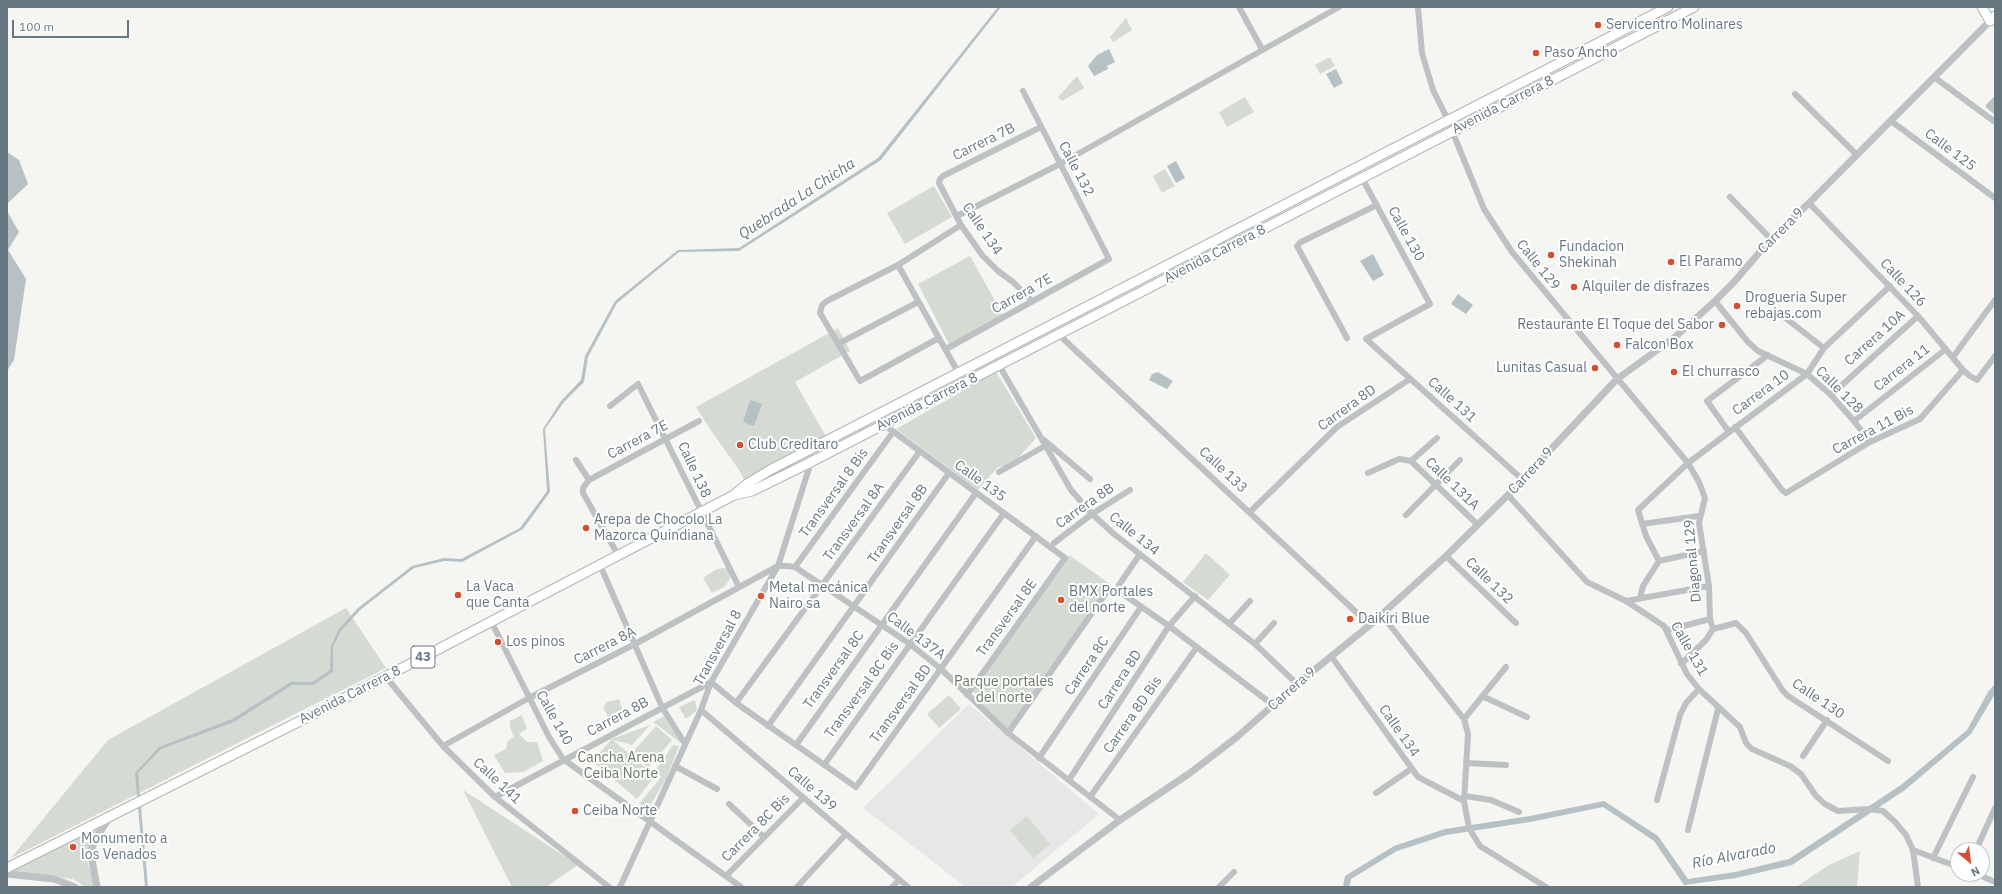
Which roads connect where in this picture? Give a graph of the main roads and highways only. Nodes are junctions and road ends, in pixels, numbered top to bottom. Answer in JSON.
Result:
{"nodes":[{"id":1,"x":1668,"y":7,"type":"edge"},
{"id":2,"x":1694,"y":7,"type":"edge"},
{"id":3,"x":1982,"y":7,"type":"edge"},
{"id":4,"x":1992,"y":18,"type":"edge"},
{"id":5,"x":734,"y":495,"type":"junction"},
{"id":6,"x":7,"y":868,"type":"edge"}],
"edges":[{"from":1,"to":5,"type":"main road","name":"Avenida Carrera 8"},
{"from":2,"to":5,"type":"main road","name":"Avenida Carrera 8"},
{"from":3,"to":4,"type":"main road"},
{"from":5,"to":6,"type":"main road","name":"Avenida Carrera 8","number":"43"}]}
